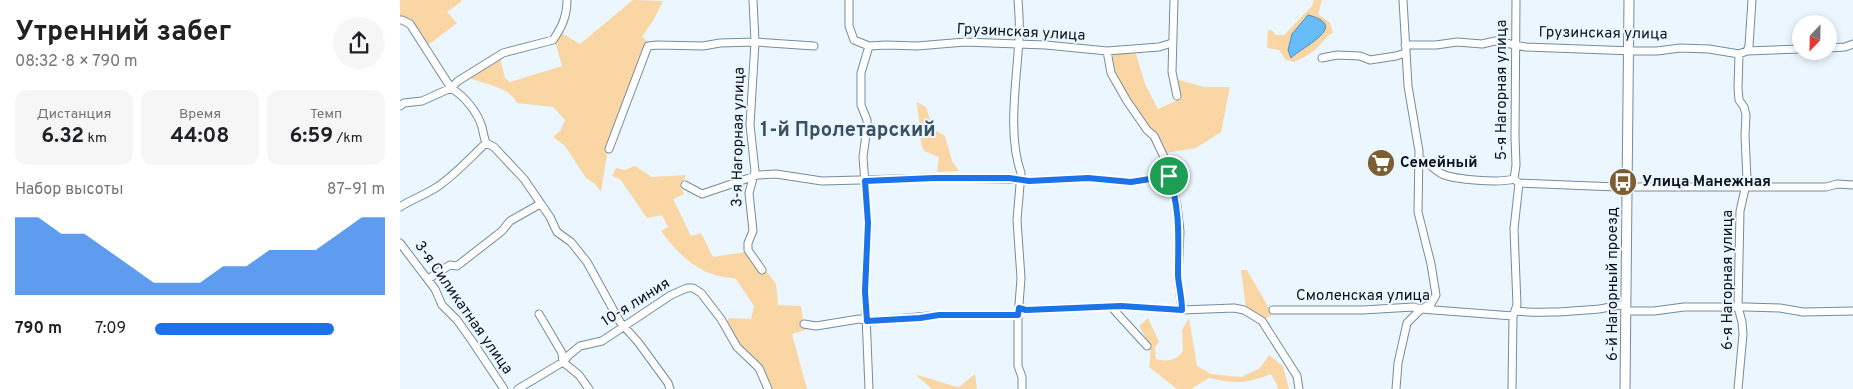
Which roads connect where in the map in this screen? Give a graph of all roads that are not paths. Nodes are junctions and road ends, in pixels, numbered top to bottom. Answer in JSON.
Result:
{"nodes":[{"id":1,"x":567,"y":0,"type":"edge"},
{"id":2,"x":753,"y":0,"type":"edge"},
{"id":3,"x":849,"y":0,"type":"edge"},
{"id":4,"x":1018,"y":0,"type":"edge"},
{"id":5,"x":1174,"y":0,"type":"edge"},
{"id":6,"x":1403,"y":0,"type":"edge"},
{"id":7,"x":1516,"y":0,"type":"edge"},
{"id":8,"x":1629,"y":0,"type":"edge"},
{"id":9,"x":1752,"y":0,"type":"edge"},
{"id":10,"x":401,"y":20,"type":"edge"},
{"id":11,"x":755,"y":42,"type":"junction"},
{"id":12,"x":1172,"y":43,"type":"junction"},
{"id":13,"x":1019,"y":44,"type":"junction"},
{"id":14,"x":1853,"y":44,"type":"edge"},
{"id":15,"x":1515,"y":45,"type":"junction"},
{"id":16,"x":814,"y":46,"type":"dead end"},
{"id":17,"x":869,"y":46,"type":"junction"},
{"id":18,"x":1838,"y":47,"type":"edge"},
{"id":19,"x":1405,"y":49,"type":"junction"},
{"id":20,"x":1792,"y":49,"type":"edge"},
{"id":21,"x":1628,"y":50,"type":"junction"},
{"id":22,"x":1107,"y":51,"type":"junction"},
{"id":23,"x":1743,"y":52,"type":"junction"},
{"id":24,"x":1322,"y":58,"type":"dead end"},
{"id":25,"x":451,"y":88,"type":"junction"},
{"id":26,"x":1177,"y":96,"type":"dead end"},
{"id":27,"x":400,"y":106,"type":"edge"},
{"id":28,"x":486,"y":142,"type":"junction"},
{"id":29,"x":608,"y":149,"type":"dead end"},
{"id":30,"x":1419,"y":159,"type":"junction"},
{"id":31,"x":754,"y":176,"type":"junction"},
{"id":32,"x":1169,"y":176,"type":"junction"},
{"id":33,"x":1021,"y":180,"type":"junction"},
{"id":34,"x":865,"y":181,"type":"junction"},
{"id":35,"x":1516,"y":181,"type":"junction"},
{"id":36,"x":685,"y":185,"type":"dead end"},
{"id":37,"x":1853,"y":185,"type":"edge"},
{"id":38,"x":1627,"y":187,"type":"junction"},
{"id":39,"x":1746,"y":187,"type":"junction"},
{"id":40,"x":540,"y":204,"type":"junction"},
{"id":41,"x":400,"y":208,"type":"edge"},
{"id":42,"x":400,"y":243,"type":"edge"},
{"id":43,"x":762,"y":270,"type":"dead end"},
{"id":44,"x":428,"y":279,"type":"junction"},
{"id":45,"x":1114,"y":306,"type":"junction"},
{"id":46,"x":1738,"y":307,"type":"junction"},
{"id":47,"x":1626,"y":308,"type":"junction"},
{"id":48,"x":1421,"y":309,"type":"junction"},
{"id":49,"x":1182,"y":310,"type":"junction"},
{"id":50,"x":1273,"y":310,"type":"dead end"},
{"id":51,"x":1018,"y":311,"type":"junction"},
{"id":52,"x":1853,"y":311,"type":"edge"},
{"id":53,"x":539,"y":314,"type":"dead end"},
{"id":54,"x":1515,"y":314,"type":"junction"},
{"id":55,"x":867,"y":321,"type":"junction"},
{"id":56,"x":804,"y":324,"type":"dead end"},
{"id":57,"x":624,"y":327,"type":"junction"},
{"id":58,"x":1147,"y":346,"type":"dead end"},
{"id":59,"x":563,"y":362,"type":"junction"},
{"id":60,"x":504,"y":389,"type":"edge"},
{"id":61,"x":518,"y":389,"type":"edge"},
{"id":62,"x":588,"y":389,"type":"edge"},
{"id":63,"x":670,"y":389,"type":"edge"},
{"id":64,"x":768,"y":389,"type":"edge"},
{"id":65,"x":869,"y":389,"type":"edge"},
{"id":66,"x":1022,"y":389,"type":"edge"},
{"id":67,"x":1298,"y":389,"type":"edge"},
{"id":68,"x":1396,"y":389,"type":"edge"},
{"id":69,"x":1512,"y":389,"type":"edge"},
{"id":70,"x":1626,"y":389,"type":"edge"},
{"id":71,"x":1738,"y":389,"type":"edge"}],
"edges":[{"from":1,"to":25,"type":"street"},
{"from":2,"to":11,"type":"street","name":"3-я Нагорная улица"},
{"from":3,"to":17,"type":"street"},
{"from":4,"to":13,"type":"street"},
{"from":5,"to":12,"type":"street"},
{"from":6,"to":19,"type":"street"},
{"from":7,"to":15,"type":"street","name":"5-я Нагорная улица"},
{"from":8,"to":21,"type":"street","name":"6-й Нагорный проезд"},
{"from":9,"to":23,"type":"street","name":"6-я Нагорная улица"},
{"from":10,"to":25,"type":"street"},
{"from":11,"to":16,"type":"street"},
{"from":11,"to":29,"type":"street"},
{"from":11,"to":31,"type":"street","name":"3-я Нагорная улица"},
{"from":12,"to":22,"type":"street","name":"Грузинская улица"},
{"from":12,"to":26,"type":"street"},
{"from":13,"to":17,"type":"street","name":"Грузинская улица"},
{"from":13,"to":22,"type":"street","name":"Грузинская улица"},
{"from":13,"to":33,"type":"street"},
{"from":14,"to":18,"type":"street"},
{"from":15,"to":19,"type":"street","name":"Грузинская улица"},
{"from":15,"to":21,"type":"street","name":"Грузинская улица"},
{"from":15,"to":35,"type":"street","name":"5-я Нагорная улица"},
{"from":17,"to":34,"type":"street"},
{"from":19,"to":24,"type":"street","name":"Грузинская улица"},
{"from":19,"to":30,"type":"street"},
{"from":20,"to":23,"type":"street","name":"Грузинская улица"},
{"from":21,"to":23,"type":"street","name":"Грузинская улица"},
{"from":21,"to":38,"type":"street","name":"6-й Нагорный проезд"},
{"from":22,"to":32,"type":"street"},
{"from":23,"to":39,"type":"street","name":"6-я Нагорная улица"},
{"from":25,"to":27,"type":"street"},
{"from":25,"to":28,"type":"street"},
{"from":28,"to":40,"type":"street"},
{"from":28,"to":41,"type":"street"},
{"from":30,"to":35,"type":"street"},
{"from":30,"to":48,"type":"street"},
{"from":31,"to":34,"type":"street"},
{"from":31,"to":36,"type":"street"},
{"from":31,"to":43,"type":"street","name":"3-я Нагорная улица"},
{"from":32,"to":33,"type":"street"},
{"from":32,"to":49,"type":"street"},
{"from":33,"to":34,"type":"street"},
{"from":33,"to":51,"type":"street"},
{"from":34,"to":55,"type":"street"},
{"from":35,"to":38,"type":"street"},
{"from":35,"to":54,"type":"street","name":"5-я Нагорная улица"},
{"from":37,"to":39,"type":"street"},
{"from":38,"to":39,"type":"street"},
{"from":38,"to":47,"type":"street","name":"6-й Нагорный проезд"},
{"from":39,"to":46,"type":"street","name":"6-я Нагорная улица"},
{"from":40,"to":44,"type":"street"},
{"from":40,"to":57,"type":"street"},
{"from":42,"to":44,"type":"street","name":"3-я Силикатная улица"},
{"from":44,"to":60,"type":"street","name":"3-я Силикатная улица"},
{"from":45,"to":49,"type":"street"},
{"from":45,"to":51,"type":"street"},
{"from":45,"to":58,"type":"street"},
{"from":46,"to":47,"type":"street","name":"Смоленская улица"},
{"from":46,"to":52,"type":"street","name":"Смоленская улица"},
{"from":46,"to":71,"type":"street","name":"6-я Нагорная улица"},
{"from":47,"to":54,"type":"street","name":"Смоленская улица"},
{"from":47,"to":70,"type":"street","name":"6-й Нагорный проезд"},
{"from":48,"to":50,"type":"street","name":"Смоленская улица"},
{"from":48,"to":54,"type":"street","name":"Смоленская улица"},
{"from":48,"to":68,"type":"street"},
{"from":49,"to":67,"type":"street"},
{"from":51,"to":55,"type":"street"},
{"from":51,"to":66,"type":"street"},
{"from":53,"to":59,"type":"street"},
{"from":54,"to":69,"type":"street","name":"5-я Нагорная улица"},
{"from":55,"to":56,"type":"street"},
{"from":55,"to":65,"type":"street"},
{"from":57,"to":59,"type":"street","name":"10-я линия"},
{"from":57,"to":63,"type":"street"},
{"from":57,"to":64,"type":"street","name":"10-я линия"},
{"from":59,"to":61,"type":"street","name":"10-я линия"},
{"from":59,"to":62,"type":"street"}]}
